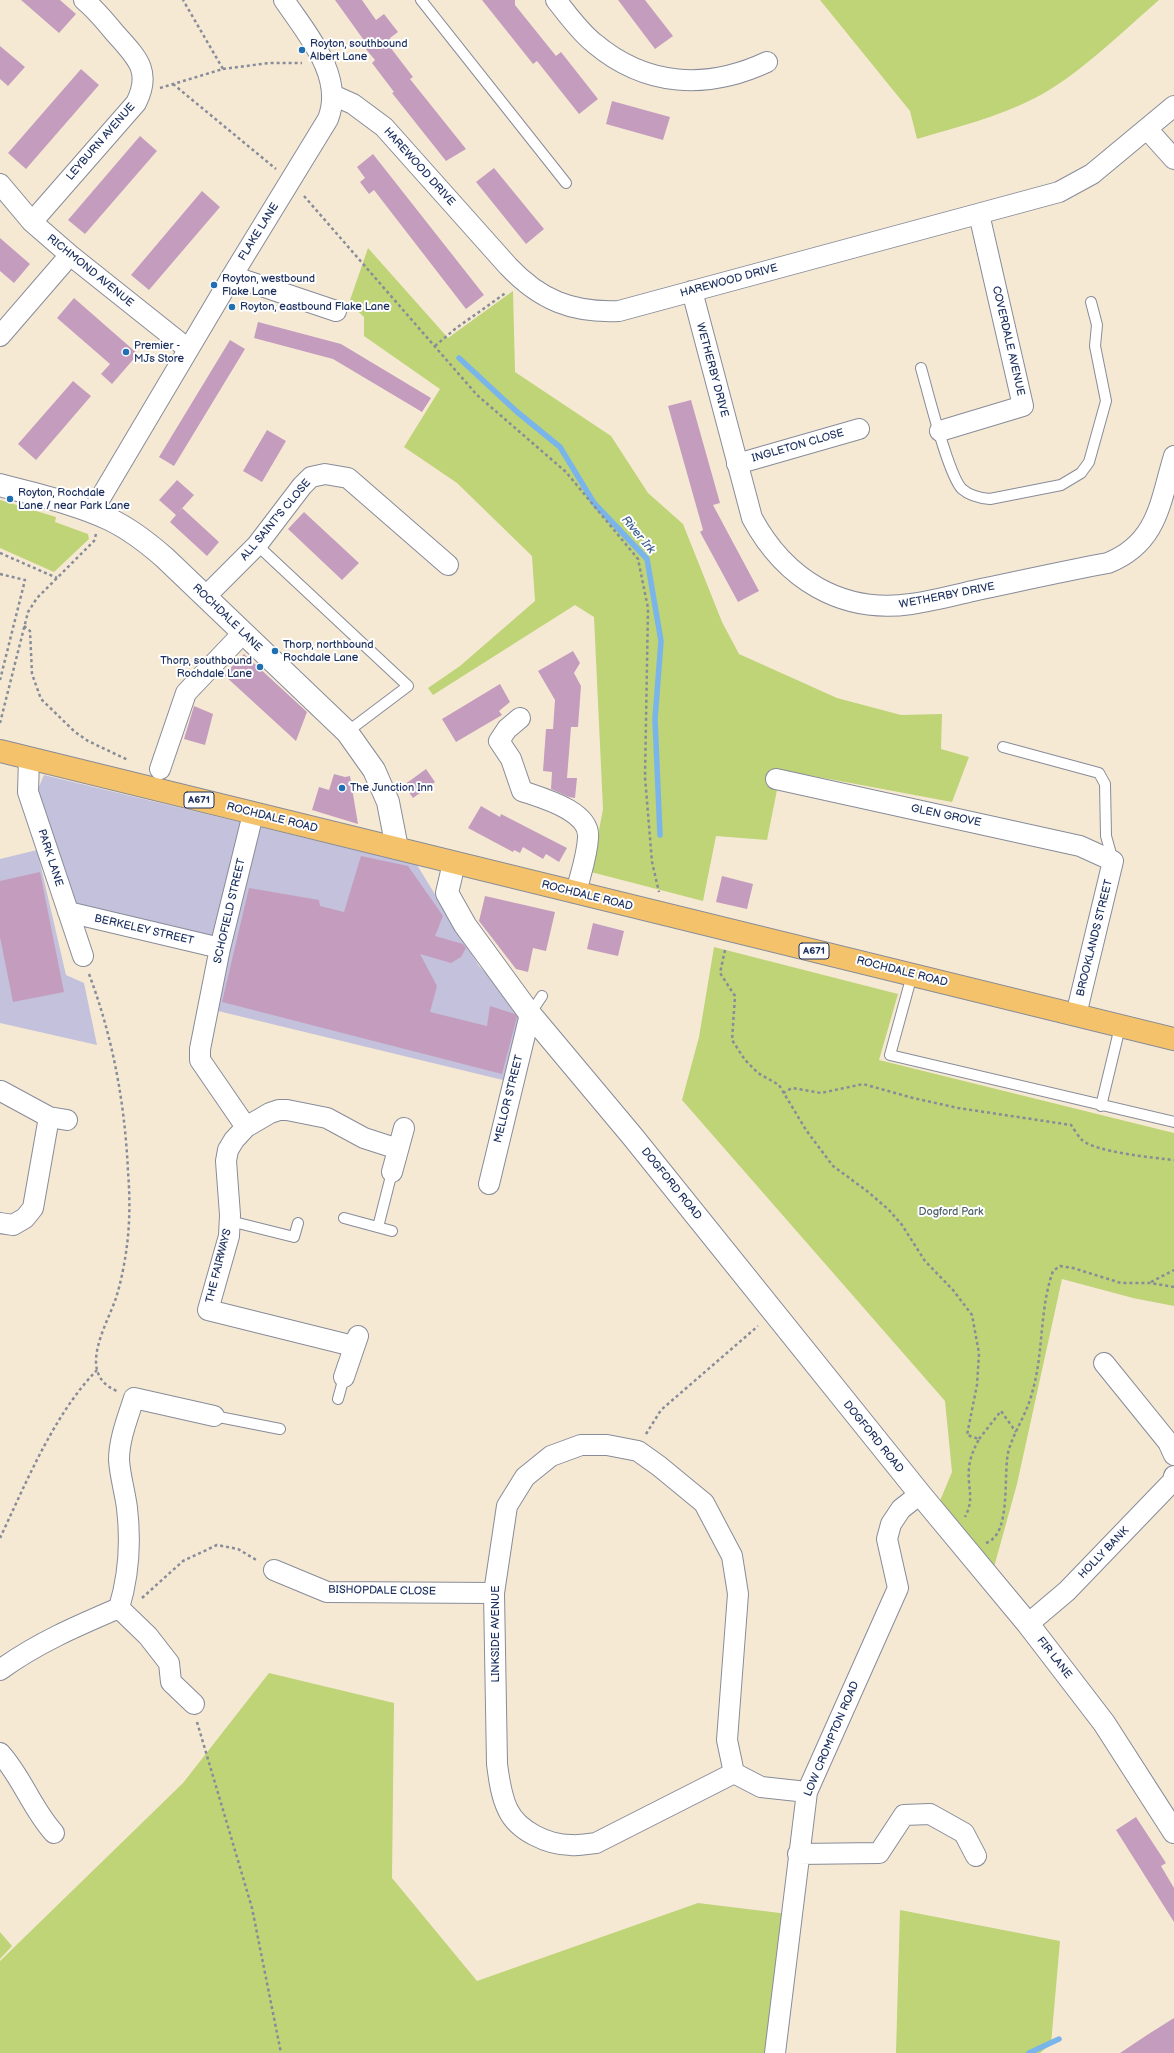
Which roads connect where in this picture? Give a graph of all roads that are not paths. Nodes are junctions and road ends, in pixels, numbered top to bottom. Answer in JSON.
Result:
{"nodes":[{"id":1,"x":84,"y":0,"type":"edge"},
{"id":2,"x":284,"y":0,"type":"edge"},
{"id":3,"x":421,"y":0,"type":"edge"},
{"id":4,"x":556,"y":0,"type":"edge"},
{"id":5,"x":767,"y":62,"type":"dead end"},
{"id":6,"x":333,"y":95,"type":"junction"},
{"id":7,"x":1174,"y":106,"type":"edge"},
{"id":8,"x":1147,"y":129,"type":"junction"},
{"id":9,"x":1174,"y":159,"type":"edge"},
{"id":10,"x":566,"y":183,"type":"dead end"},
{"id":11,"x":0,"y":184,"type":"edge"},
{"id":12,"x":979,"y":214,"type":"junction"},
{"id":13,"x":32,"y":222,"type":"junction"},
{"id":14,"x":70,"y":255,"type":"junction"},
{"id":15,"x":232,"y":276,"type":"junction"},
{"id":16,"x":692,"y":292,"type":"junction"},
{"id":17,"x":1091,"y":302,"type":"dead end"},
{"id":18,"x":336,"y":311,"type":"dead end"},
{"id":19,"x":0,"y":336,"type":"edge"},
{"id":20,"x":188,"y":349,"type":"junction"},
{"id":21,"x":921,"y":368,"type":"dead end"},
{"id":22,"x":859,"y":429,"type":"dead end"},
{"id":23,"x":940,"y":431,"type":"junction"},
{"id":24,"x":1174,"y":456,"type":"edge"},
{"id":25,"x":737,"y":464,"type":"junction"},
{"id":26,"x":0,"y":485,"type":"edge"},
{"id":27,"x":93,"y":521,"type":"junction"},
{"id":28,"x":257,"y":545,"type":"junction"},
{"id":29,"x":448,"y":565,"type":"dead end"},
{"id":30,"x":205,"y":598,"type":"junction"},
{"id":31,"x":243,"y":633,"type":"junction"},
{"id":32,"x":520,"y":718,"type":"dead end"},
{"id":33,"x":348,"y":732,"type":"junction"},
{"id":34,"x":1004,"y":747,"type":"dead end"},
{"id":35,"x":0,"y":751,"type":"edge"},
{"id":36,"x":29,"y":758,"type":"junction"},
{"id":37,"x":160,"y":769,"type":"dead end"},
{"id":38,"x":776,"y":779,"type":"dead end"},
{"id":39,"x":253,"y":814,"type":"junction"},
{"id":40,"x":397,"y":848,"type":"junction"},
{"id":41,"x":1114,"y":861,"type":"junction"},
{"id":42,"x":454,"y":863,"type":"junction"},
{"id":43,"x":576,"y":893,"type":"junction"},
{"id":44,"x":68,"y":912,"type":"junction"},
{"id":45,"x":220,"y":948,"type":"junction"},
{"id":46,"x":83,"y":956,"type":"road end"},
{"id":47,"x":912,"y":974,"type":"junction"},
{"id":48,"x":542,"y":996,"type":"dead end"},
{"id":49,"x":530,"y":1014,"type":"junction"},
{"id":50,"x":1076,"y":1015,"type":"junction"},
{"id":51,"x":1120,"y":1027,"type":"junction"},
{"id":52,"x":1174,"y":1039,"type":"edge"},
{"id":53,"x":1,"y":1091,"type":"dead end"},
{"id":54,"x":1101,"y":1106,"type":"junction"},
{"id":55,"x":1174,"y":1122,"type":"edge"},
{"id":56,"x":246,"y":1127,"type":"junction"},
{"id":57,"x":404,"y":1128,"type":"dead end"},
{"id":58,"x":398,"y":1149,"type":"junction"},
{"id":59,"x":392,"y":1172,"type":"joint"},
{"id":60,"x":489,"y":1184,"type":"dead end"},
{"id":61,"x":344,"y":1218,"type":"dead end"},
{"id":62,"x":230,"y":1221,"type":"junction"},
{"id":63,"x":0,"y":1223,"type":"edge"},
{"id":64,"x":298,"y":1223,"type":"dead end"},
{"id":65,"x":378,"y":1227,"type":"junction"},
{"id":66,"x":392,"y":1231,"type":"dead end"},
{"id":67,"x":1104,"y":1363,"type":"dead end"},
{"id":68,"x":344,"y":1377,"type":"joint"},
{"id":69,"x":338,"y":1399,"type":"dead end"},
{"id":70,"x":214,"y":1416,"type":"joint"},
{"id":71,"x":280,"y":1429,"type":"dead end"},
{"id":72,"x":1174,"y":1455,"type":"edge"},
{"id":73,"x":1174,"y":1476,"type":"edge"},
{"id":74,"x":920,"y":1494,"type":"junction"},
{"id":75,"x":274,"y":1570,"type":"road end"},
{"id":76,"x":494,"y":1593,"type":"junction"},
{"id":77,"x":122,"y":1610,"type":"junction"},
{"id":78,"x":1028,"y":1624,"type":"junction"},
{"id":79,"x":0,"y":1670,"type":"edge"},
{"id":80,"x":194,"y":1704,"type":"dead end"},
{"id":81,"x":0,"y":1753,"type":"edge"},
{"id":82,"x":734,"y":1773,"type":"junction"},
{"id":83,"x":807,"y":1792,"type":"junction"},
{"id":84,"x":1174,"y":1832,"type":"edge"},
{"id":85,"x":54,"y":1833,"type":"dead end"},
{"id":86,"x":798,"y":1854,"type":"junction"},
{"id":87,"x":976,"y":1856,"type":"dead end"},
{"id":88,"x":775,"y":2053,"type":"edge"}],
"edges":[{"from":1,"to":13,"type":"street","name":"LEYBURN AVENUE"},
{"from":2,"to":6,"type":"street"},
{"from":3,"to":10,"type":"lane"},
{"from":4,"to":5,"type":"street"},
{"from":6,"to":15,"type":"street","name":"FLAKE LANE"},
{"from":6,"to":16,"type":"street","name":"HAREWOOD DRIVE"},
{"from":7,"to":8,"type":"street","name":"HAREWOOD DRIVE"},
{"from":8,"to":9,"type":"street"},
{"from":8,"to":12,"type":"street","name":"HAREWOOD DRIVE"},
{"from":11,"to":13,"type":"street","name":"RICHMOND AVENUE"},
{"from":12,"to":16,"type":"street","name":"HAREWOOD DRIVE"},
{"from":12,"to":23,"type":"street","name":"COVERDALE AVENUE"},
{"from":13,"to":14,"type":"street","name":"RICHMOND AVENUE"},
{"from":14,"to":19,"type":"street"},
{"from":14,"to":20,"type":"street","name":"RICHMOND AVENUE"},
{"from":15,"to":18,"type":"street"},
{"from":15,"to":20,"type":"street","name":"FLAKE LANE"},
{"from":16,"to":25,"type":"street","name":"WETHERBY DRIVE"},
{"from":17,"to":23,"type":"lane"},
{"from":20,"to":27,"type":"street","name":"FLAKE LANE"},
{"from":21,"to":23,"type":"lane"},
{"from":22,"to":25,"type":"street","name":"INGLETON CLOSE"},
{"from":24,"to":25,"type":"street","name":"WETHERBY DRIVE"},
{"from":26,"to":27,"type":"street","name":"ROCHDALE LANE"},
{"from":27,"to":30,"type":"street","name":"ROCHDALE LANE"},
{"from":28,"to":29,"type":"street","name":"ALL SAINT'S CLOSE"},
{"from":28,"to":30,"type":"street","name":"ALL SAINT'S CLOSE"},
{"from":28,"to":33,"type":"lane"},
{"from":30,"to":31,"type":"street","name":"ROCHDALE LANE"},
{"from":31,"to":33,"type":"street","name":"ROCHDALE LANE"},
{"from":31,"to":37,"type":"street"},
{"from":32,"to":43,"type":"street"},
{"from":33,"to":40,"type":"street","name":"ROCHDALE LANE"},
{"from":34,"to":41,"type":"lane"},
{"from":35,"to":36,"type":"main road","name":"ROCHDALE ROAD","number":"A671"},
{"from":36,"to":39,"type":"main road","name":"ROCHDALE ROAD","number":"A671"},
{"from":36,"to":44,"type":"street","name":"PARK LANE"},
{"from":38,"to":41,"type":"street","name":"GLEN GROVE"},
{"from":39,"to":40,"type":"main road","name":"ROCHDALE ROAD","number":"A671"},
{"from":39,"to":45,"type":"street","name":"SCHOFIELD STREET"},
{"from":40,"to":42,"type":"main road","name":"ROCHDALE ROAD","number":"A671"},
{"from":41,"to":50,"type":"street","name":"BROOKLANDS STREET"},
{"from":42,"to":43,"type":"main road","name":"ROCHDALE ROAD","number":"A671"},
{"from":42,"to":49,"type":"street","name":"DOGFORD ROAD"},
{"from":43,"to":47,"type":"main road","name":"ROCHDALE ROAD","number":"A671"},
{"from":44,"to":45,"type":"street","name":"BERKELEY STREET"},
{"from":44,"to":46,"type":"street","name":"PARK LANE"},
{"from":45,"to":56,"type":"street","name":"SCHOFIELD STREET"},
{"from":47,"to":50,"type":"main road","name":"ROCHDALE ROAD","number":"A671"},
{"from":47,"to":54,"type":"lane"},
{"from":48,"to":49,"type":"lane"},
{"from":49,"to":60,"type":"street","name":"MELLOR STREET"},
{"from":49,"to":74,"type":"street","name":"DOGFORD ROAD"},
{"from":50,"to":51,"type":"main road","name":"ROCHDALE ROAD","number":"A671"},
{"from":51,"to":52,"type":"main road","name":"ROCHDALE ROAD","number":"A671"},
{"from":51,"to":54,"type":"lane"},
{"from":53,"to":63,"type":"street"},
{"from":54,"to":55,"type":"lane"},
{"from":56,"to":58,"type":"street","name":"THE FAIRWAYS"},
{"from":56,"to":62,"type":"street","name":"THE FAIRWAYS"},
{"from":57,"to":58,"type":"street"},
{"from":58,"to":59,"type":"street"},
{"from":59,"to":65,"type":"lane"},
{"from":61,"to":65,"type":"lane"},
{"from":62,"to":64,"type":"lane"},
{"from":62,"to":68,"type":"street","name":"THE FAIRWAYS"},
{"from":65,"to":66,"type":"lane"},
{"from":67,"to":72,"type":"street"},
{"from":68,"to":69,"type":"lane"},
{"from":70,"to":71,"type":"lane"},
{"from":70,"to":77,"type":"street"},
{"from":73,"to":78,"type":"street","name":"HOLLY BANK"},
{"from":74,"to":78,"type":"street","name":"FIR LANE"},
{"from":74,"to":83,"type":"street","name":"LOW CROMPTON ROAD"},
{"from":75,"to":76,"type":"street","name":"BISHOPDALE CLOSE"},
{"from":76,"to":82,"type":"street","name":"LINKSIDE AVENUE"},
{"from":76,"to":82,"type":"street","name":"LINKSIDE AVENUE"},
{"from":77,"to":79,"type":"street"},
{"from":77,"to":80,"type":"street"},
{"from":78,"to":84,"type":"street","name":"FIR LANE"},
{"from":81,"to":85,"type":"street"},
{"from":82,"to":83,"type":"street"},
{"from":83,"to":86,"type":"street","name":"LOW CROMPTON ROAD"},
{"from":86,"to":87,"type":"street"},
{"from":86,"to":88,"type":"street","name":"LOW CROMPTON ROAD"}]}
